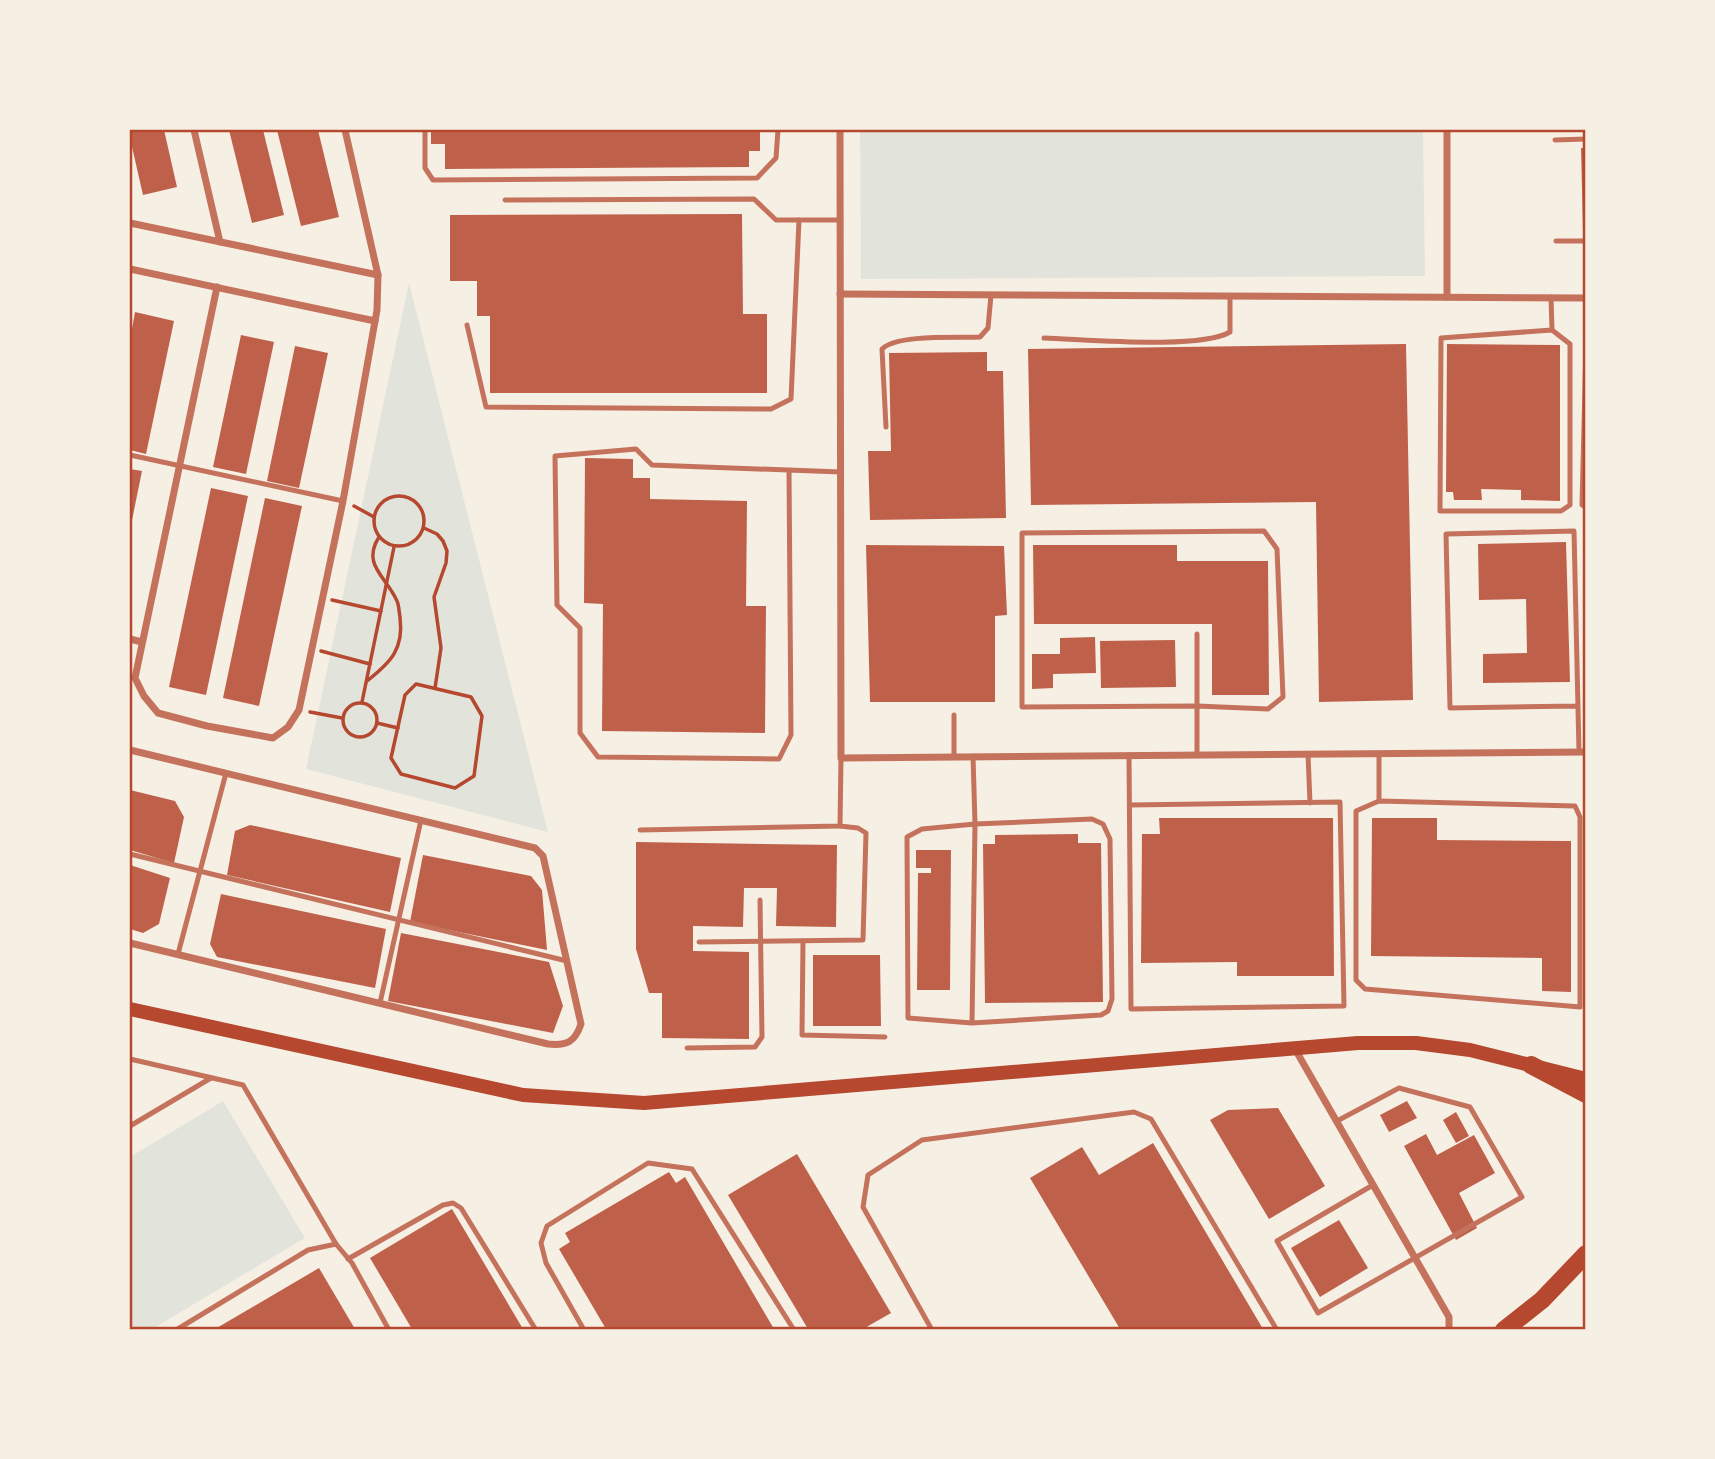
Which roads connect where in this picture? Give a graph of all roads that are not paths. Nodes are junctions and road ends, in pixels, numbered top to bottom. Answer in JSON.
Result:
{"nodes":[{"id":1,"x":194,"y":130,"type":"edge"},
{"id":2,"x":345,"y":130,"type":"edge"},
{"id":3,"x":425,"y":130,"type":"edge"},
{"id":4,"x":778,"y":130,"type":"edge"},
{"id":5,"x":840,"y":130,"type":"edge"},
{"id":6,"x":1447,"y":130,"type":"edge"},
{"id":7,"x":1586,"y":139,"type":"edge"},
{"id":8,"x":1556,"y":140,"type":"dead end"},
{"id":9,"x":505,"y":200,"type":"dead end"},
{"id":10,"x":799,"y":220,"type":"junction"},
{"id":11,"x":840,"y":220,"type":"junction"},
{"id":12,"x":130,"y":223,"type":"edge"},
{"id":13,"x":1556,"y":241,"type":"dead end"},
{"id":14,"x":1586,"y":241,"type":"edge"},
{"id":15,"x":220,"y":242,"type":"junction"},
{"id":16,"x":130,"y":269,"type":"edge"},
{"id":17,"x":378,"y":275,"type":"junction"},
{"id":18,"x":217,"y":288,"type":"junction"},
{"id":19,"x":840,"y":293,"type":"junction"},
{"id":20,"x":991,"y":295,"type":"junction"},
{"id":21,"x":1230,"y":296,"type":"junction"},
{"id":22,"x":1447,"y":297,"type":"junction"},
{"id":23,"x":1551,"y":297,"type":"junction"},
{"id":24,"x":1586,"y":298,"type":"edge"},
{"id":25,"x":375,"y":321,"type":"junction"},
{"id":26,"x":467,"y":326,"type":"dead end"},
{"id":27,"x":1552,"y":330,"type":"junction"},
{"id":28,"x":1044,"y":338,"type":"dead end"},
{"id":29,"x":1586,"y":346,"type":"edge"},
{"id":30,"x":886,"y":427,"type":"dead end"},
{"id":31,"x":130,"y":455,"type":"edge"},
{"id":32,"x":181,"y":466,"type":"junction"},
{"id":33,"x":789,"y":470,"type":"junction"},
{"id":34,"x":841,"y":472,"type":"junction"},
{"id":35,"x":343,"y":501,"type":"junction"},
{"id":36,"x":1586,"y":507,"type":"edge"},
{"id":37,"x":1197,"y":635,"type":"dead end"},
{"id":38,"x":130,"y":639,"type":"edge"},
{"id":39,"x":142,"y":642,"type":"junction"},
{"id":40,"x":1576,"y":652,"type":"junction"},
{"id":41,"x":1586,"y":652,"type":"edge"},
{"id":42,"x":1197,"y":706,"type":"junction"},
{"id":43,"x":1578,"y":706,"type":"junction"},
{"id":44,"x":954,"y":715,"type":"dead end"},
{"id":45,"x":130,"y":750,"type":"edge"},
{"id":46,"x":1582,"y":752,"type":"edge"},
{"id":47,"x":1308,"y":754,"type":"junction"},
{"id":48,"x":1379,"y":754,"type":"junction"},
{"id":49,"x":1129,"y":755,"type":"junction"},
{"id":50,"x":1197,"y":755,"type":"junction"},
{"id":51,"x":954,"y":756,"type":"junction"},
{"id":52,"x":973,"y":756,"type":"junction"},
{"id":53,"x":841,"y":758,"type":"junction"},
{"id":54,"x":226,"y":773,"type":"junction"},
{"id":55,"x":1379,"y":801,"type":"junction"},
{"id":56,"x":1310,"y":803,"type":"junction"},
{"id":57,"x":1130,"y":805,"type":"junction"},
{"id":58,"x":421,"y":820,"type":"junction"},
{"id":59,"x":975,"y":824,"type":"junction"},
{"id":60,"x":841,"y":825,"type":"junction"},
{"id":61,"x":639,"y":830,"type":"dead end"},
{"id":62,"x":130,"y":853,"type":"edge"},
{"id":63,"x":201,"y":871,"type":"junction"},
{"id":64,"x":760,"y":901,"type":"dead end"},
{"id":65,"x":398,"y":919,"type":"junction"},
{"id":66,"x":760,"y":941,"type":"junction"},
{"id":67,"x":803,"y":941,"type":"junction"},
{"id":68,"x":699,"y":942,"type":"dead end"},
{"id":69,"x":130,"y":943,"type":"edge"},
{"id":70,"x":178,"y":954,"type":"junction"},
{"id":71,"x":567,"y":961,"type":"junction"},
{"id":72,"x":380,"y":1003,"type":"junction"},
{"id":73,"x":130,"y":1009,"type":"edge"},
{"id":74,"x":972,"y":1023,"type":"junction"},
{"id":75,"x":885,"y":1037,"type":"dead end"},
{"id":76,"x":1294,"y":1047,"type":"junction"},
{"id":77,"x":687,"y":1048,"type":"dead end"},
{"id":78,"x":130,"y":1059,"type":"edge"},
{"id":79,"x":1531,"y":1065,"type":"junction"},
{"id":80,"x":211,"y":1078,"type":"junction"},
{"id":81,"x":1586,"y":1079,"type":"edge"},
{"id":82,"x":1586,"y":1094,"type":"edge"},
{"id":83,"x":1336,"y":1121,"type":"junction"},
{"id":84,"x":130,"y":1126,"type":"edge"},
{"id":85,"x":1373,"y":1185,"type":"junction"},
{"id":86,"x":336,"y":1244,"type":"junction"},
{"id":87,"x":1586,"y":1254,"type":"edge"},
{"id":88,"x":1414,"y":1256,"type":"junction"},
{"id":89,"x":348,"y":1259,"type":"junction"},
{"id":90,"x":176,"y":1329,"type":"edge"},
{"id":91,"x":390,"y":1329,"type":"edge"},
{"id":92,"x":536,"y":1329,"type":"edge"},
{"id":93,"x":583,"y":1329,"type":"edge"},
{"id":94,"x":794,"y":1329,"type":"edge"},
{"id":95,"x":932,"y":1329,"type":"edge"},
{"id":96,"x":1277,"y":1329,"type":"edge"},
{"id":97,"x":1450,"y":1329,"type":"edge"},
{"id":98,"x":1504,"y":1329,"type":"edge"}],
"edges":[{"from":1,"to":15,"type":"street"},
{"from":2,"to":17,"type":"street"},
{"from":3,"to":4,"type":"lane"},
{"from":5,"to":11,"type":"street"},
{"from":6,"to":22,"type":"street"},
{"from":7,"to":8,"type":"lane"},
{"from":9,"to":10,"type":"lane"},
{"from":10,"to":11,"type":"lane"},
{"from":10,"to":26,"type":"lane"},
{"from":11,"to":19,"type":"street"},
{"from":12,"to":15,"type":"street"},
{"from":13,"to":14,"type":"lane"},
{"from":15,"to":17,"type":"street"},
{"from":16,"to":18,"type":"street"},
{"from":17,"to":25,"type":"street"},
{"from":18,"to":25,"type":"street"},
{"from":18,"to":32,"type":"street"},
{"from":19,"to":20,"type":"street"},
{"from":19,"to":34,"type":"street"},
{"from":20,"to":21,"type":"street"},
{"from":20,"to":30,"type":"lane"},
{"from":21,"to":22,"type":"street"},
{"from":21,"to":28,"type":"lane"},
{"from":22,"to":23,"type":"street"},
{"from":23,"to":24,"type":"street"},
{"from":23,"to":27,"type":"lane"},
{"from":25,"to":35,"type":"street"},
{"from":27,"to":27,"type":"lane"},
{"from":29,"to":36,"type":"lane"},
{"from":31,"to":32,"type":"lane"},
{"from":32,"to":35,"type":"lane"},
{"from":32,"to":39,"type":"street"},
{"from":33,"to":33,"type":"lane"},
{"from":33,"to":34,"type":"lane"},
{"from":34,"to":53,"type":"street"},
{"from":35,"to":39,"type":"street"},
{"from":37,"to":42,"type":"lane"},
{"from":38,"to":39,"type":"street"},
{"from":40,"to":41,"type":"lane"},
{"from":40,"to":43,"type":"lane"},
{"from":40,"to":43,"type":"lane"},
{"from":42,"to":42,"type":"lane"},
{"from":42,"to":50,"type":"lane"},
{"from":43,"to":46,"type":"lane"},
{"from":44,"to":51,"type":"lane"},
{"from":45,"to":54,"type":"street"},
{"from":46,"to":48,"type":"street"},
{"from":47,"to":48,"type":"street"},
{"from":47,"to":50,"type":"street"},
{"from":47,"to":56,"type":"lane"},
{"from":48,"to":55,"type":"lane"},
{"from":49,"to":50,"type":"street"},
{"from":49,"to":52,"type":"street"},
{"from":49,"to":57,"type":"lane"},
{"from":51,"to":52,"type":"street"},
{"from":51,"to":53,"type":"street"},
{"from":52,"to":59,"type":"lane"},
{"from":53,"to":60,"type":"lane"},
{"from":54,"to":58,"type":"street"},
{"from":54,"to":63,"type":"lane"},
{"from":55,"to":55,"type":"lane"},
{"from":56,"to":57,"type":"lane"},
{"from":56,"to":57,"type":"lane"},
{"from":58,"to":65,"type":"lane"},
{"from":58,"to":71,"type":"street"},
{"from":59,"to":74,"type":"lane"},
{"from":59,"to":74,"type":"lane"},
{"from":59,"to":74,"type":"lane"},
{"from":60,"to":61,"type":"lane"},
{"from":60,"to":67,"type":"lane"},
{"from":62,"to":63,"type":"lane"},
{"from":63,"to":65,"type":"lane"},
{"from":63,"to":70,"type":"lane"},
{"from":64,"to":66,"type":"lane"},
{"from":65,"to":71,"type":"lane"},
{"from":65,"to":72,"type":"lane"},
{"from":66,"to":67,"type":"lane"},
{"from":66,"to":68,"type":"lane"},
{"from":66,"to":77,"type":"lane"},
{"from":67,"to":75,"type":"lane"},
{"from":69,"to":70,"type":"street"},
{"from":70,"to":72,"type":"street"},
{"from":71,"to":72,"type":"street"},
{"from":73,"to":76,"type":"main road"},
{"from":76,"to":79,"type":"main road"},
{"from":76,"to":83,"type":"street"},
{"from":78,"to":80,"type":"lane"},
{"from":79,"to":81,"type":"main road"},
{"from":79,"to":82,"type":"main road"},
{"from":80,"to":84,"type":"lane"},
{"from":80,"to":86,"type":"lane"},
{"from":83,"to":85,"type":"street"},
{"from":83,"to":88,"type":"lane"},
{"from":85,"to":88,"type":"street"},
{"from":85,"to":88,"type":"lane"},
{"from":86,"to":89,"type":"lane"},
{"from":86,"to":90,"type":"lane"},
{"from":87,"to":98,"type":"main road"},
{"from":88,"to":97,"type":"street"},
{"from":89,"to":91,"type":"lane"},
{"from":89,"to":92,"type":"lane"},
{"from":93,"to":94,"type":"lane"},
{"from":95,"to":96,"type":"lane"}]}
